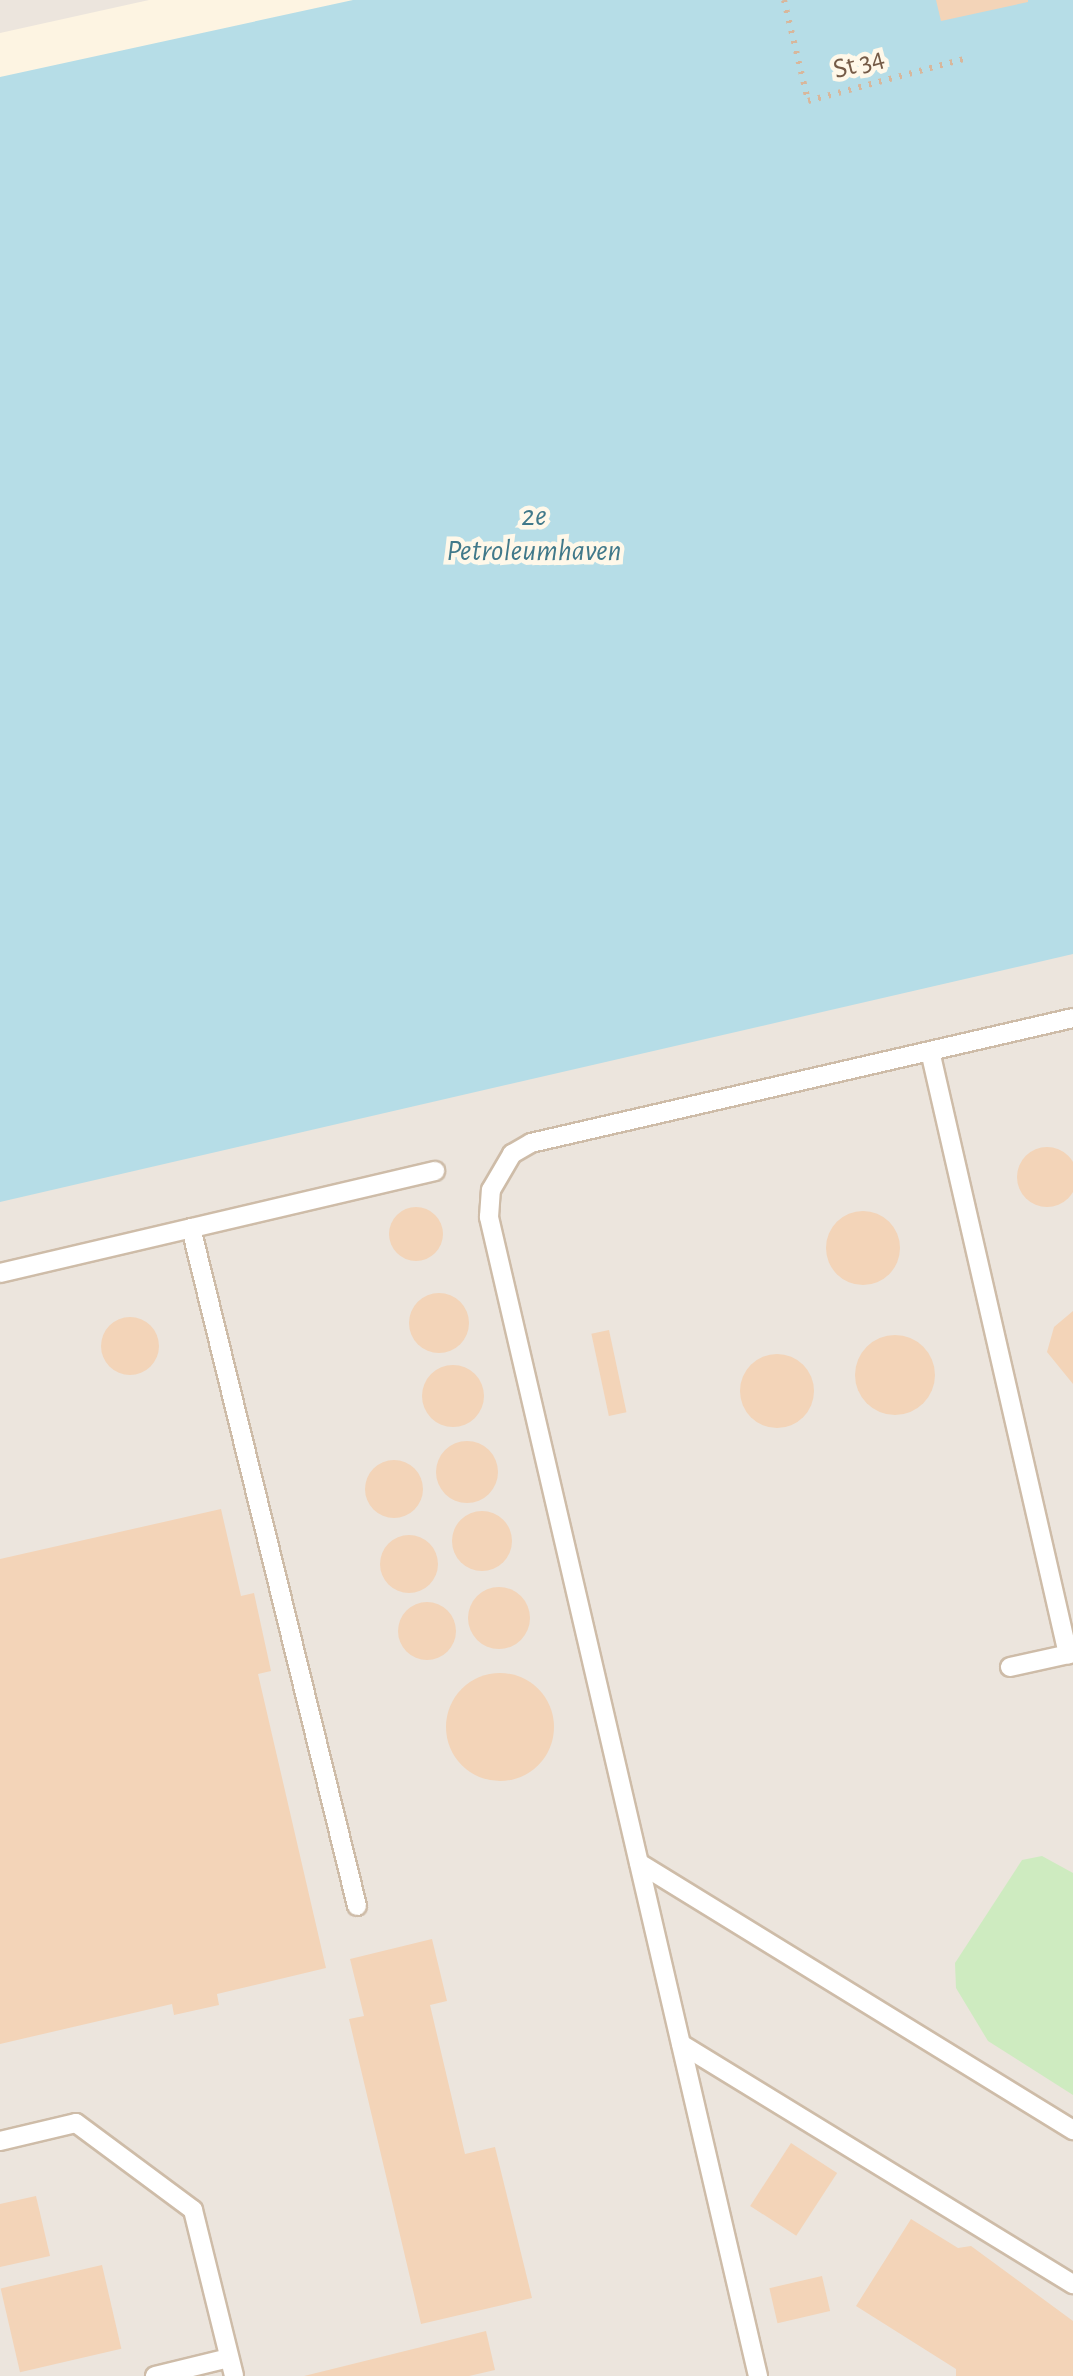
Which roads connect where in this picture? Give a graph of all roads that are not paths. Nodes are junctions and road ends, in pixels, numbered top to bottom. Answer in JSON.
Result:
{"nodes":[{"id":1,"x":1073,"y":1018,"type":"edge"},
{"id":2,"x":930,"y":1051,"type":"junction"},
{"id":3,"x":435,"y":1171,"type":"dead end"},
{"id":4,"x":191,"y":1228,"type":"junction"},
{"id":5,"x":0,"y":1273,"type":"edge"},
{"id":6,"x":1070,"y":1653,"type":"edge"},
{"id":7,"x":1010,"y":1667,"type":"dead end"},
{"id":8,"x":638,"y":1863,"type":"junction"},
{"id":9,"x":357,"y":1906,"type":"dead end"},
{"id":10,"x":680,"y":2044,"type":"junction"},
{"id":11,"x":1073,"y":2130,"type":"edge"},
{"id":12,"x":0,"y":2141,"type":"edge"},
{"id":13,"x":1073,"y":2284,"type":"edge"},
{"id":14,"x":232,"y":2367,"type":"edge"},
{"id":15,"x":155,"y":2376,"type":"edge"},
{"id":16,"x":758,"y":2376,"type":"edge"}],
"edges":[{"from":1,"to":2,"type":"lane"},
{"from":2,"to":6,"type":"lane"},
{"from":2,"to":8,"type":"lane"},
{"from":3,"to":4,"type":"lane"},
{"from":4,"to":5,"type":"lane"},
{"from":4,"to":9,"type":"lane"},
{"from":6,"to":7,"type":"lane"},
{"from":8,"to":10,"type":"lane"},
{"from":8,"to":11,"type":"lane"},
{"from":10,"to":13,"type":"lane"},
{"from":10,"to":16,"type":"lane"},
{"from":12,"to":14,"type":"lane"},
{"from":14,"to":15,"type":"lane"}]}
